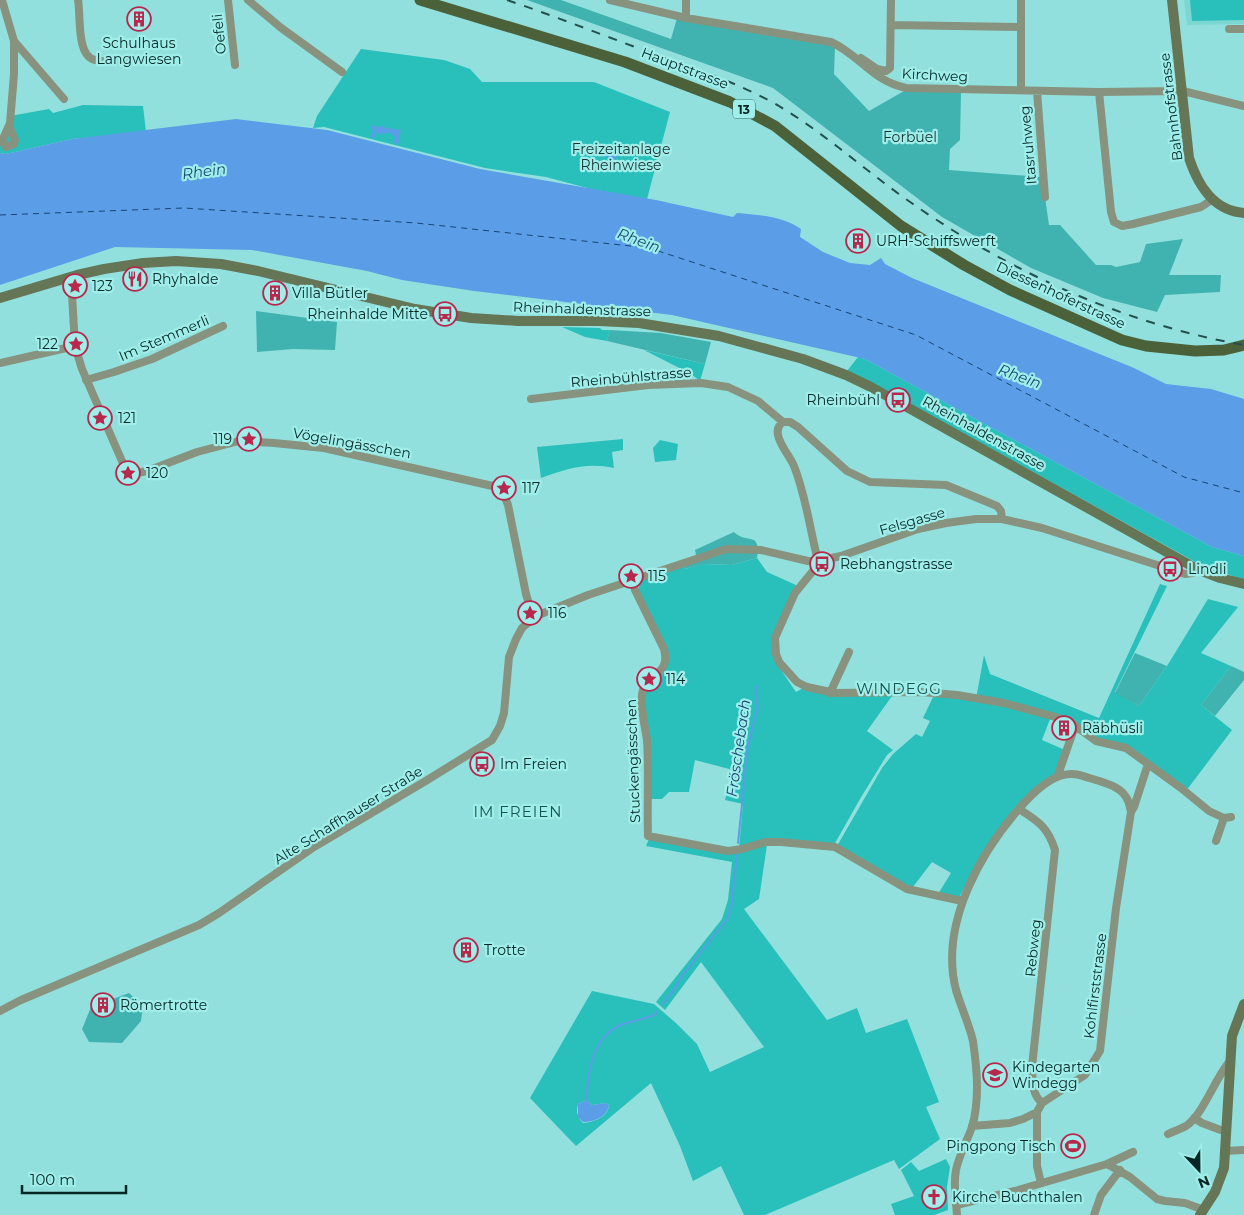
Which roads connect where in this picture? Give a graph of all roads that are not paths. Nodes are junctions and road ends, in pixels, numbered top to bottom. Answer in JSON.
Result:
{"nodes":[{"id":1,"x":2,"y":0,"type":"edge"},
{"id":2,"x":78,"y":0,"type":"edge"},
{"id":3,"x":228,"y":0,"type":"edge"},
{"id":4,"x":248,"y":0,"type":"edge"},
{"id":5,"x":420,"y":0,"type":"edge"},
{"id":6,"x":610,"y":0,"type":"edge"},
{"id":7,"x":686,"y":0,"type":"edge"},
{"id":8,"x":891,"y":0,"type":"edge"},
{"id":9,"x":1021,"y":0,"type":"edge"},
{"id":10,"x":1172,"y":0,"type":"edge"},
{"id":11,"x":686,"y":18,"type":"junction"},
{"id":12,"x":891,"y":25,"type":"junction"},
{"id":13,"x":1021,"y":27,"type":"junction"},
{"id":14,"x":1244,"y":28,"type":"edge"},
{"id":15,"x":1229,"y":29,"type":"dead end"},
{"id":16,"x":14,"y":41,"type":"junction"},
{"id":17,"x":850,"y":54,"type":"junction"},
{"id":18,"x":126,"y":60,"type":"dead end"},
{"id":19,"x":235,"y":65,"type":"dead end"},
{"id":20,"x":342,"y":72,"type":"dead end"},
{"id":21,"x":1021,"y":90,"type":"junction"},
{"id":22,"x":1036,"y":91,"type":"junction"},
{"id":23,"x":1182,"y":91,"type":"junction"},
{"id":24,"x":1099,"y":92,"type":"junction"},
{"id":25,"x":64,"y":100,"type":"dead end"},
{"id":26,"x":1244,"y":106,"type":"edge"},
{"id":27,"x":9,"y":126,"type":"dead end"},
{"id":28,"x":1046,"y":197,"type":"dead end"},
{"id":29,"x":1212,"y":199,"type":"junction"},
{"id":30,"x":1244,"y":213,"type":"edge"},
{"id":31,"x":932,"y":245,"type":"joint"},
{"id":32,"x":74,"y":276,"type":"junction"},
{"id":33,"x":0,"y":298,"type":"edge"},
{"id":34,"x":223,"y":326,"type":"dead end"},
{"id":35,"x":75,"y":346,"type":"junction"},
{"id":36,"x":1242,"y":348,"type":"edge"},
{"id":37,"x":0,"y":363,"type":"edge"},
{"id":38,"x":86,"y":380,"type":"junction"},
{"id":39,"x":531,"y":399,"type":"dead end"},
{"id":40,"x":783,"y":422,"type":"junction"},
{"id":41,"x":1002,"y":519,"type":"junction"},
{"id":42,"x":818,"y":561,"type":"junction"},
{"id":43,"x":1196,"y":569,"type":"junction"},
{"id":44,"x":633,"y":581,"type":"junction"},
{"id":45,"x":1244,"y":584,"type":"edge"},
{"id":46,"x":536,"y":616,"type":"junction"},
{"id":47,"x":849,"y":652,"type":"dead end"},
{"id":48,"x":830,"y":693,"type":"junction"},
{"id":49,"x":1075,"y":726,"type":"junction"},
{"id":50,"x":1148,"y":764,"type":"junction"},
{"id":51,"x":1058,"y":775,"type":"junction"},
{"id":52,"x":1019,"y":809,"type":"junction"},
{"id":53,"x":1131,"y":812,"type":"junction"},
{"id":54,"x":1216,"y":841,"type":"dead end"},
{"id":55,"x":962,"y":901,"type":"junction"},
{"id":56,"x":1244,"y":1004,"type":"edge"},
{"id":57,"x":0,"y":1011,"type":"edge"},
{"id":58,"x":1230,"y":1061,"type":"junction"},
{"id":59,"x":1042,"y":1103,"type":"junction"},
{"id":60,"x":1037,"y":1112,"type":"junction"},
{"id":61,"x":1194,"y":1118,"type":"junction"},
{"id":62,"x":972,"y":1126,"type":"junction"},
{"id":63,"x":1226,"y":1132,"type":"junction"},
{"id":64,"x":1168,"y":1134,"type":"dead end"},
{"id":65,"x":1244,"y":1150,"type":"edge"},
{"id":66,"x":1225,"y":1151,"type":"junction"},
{"id":67,"x":1133,"y":1152,"type":"dead end"},
{"id":68,"x":1107,"y":1164,"type":"junction"},
{"id":69,"x":1120,"y":1170,"type":"junction"},
{"id":70,"x":1041,"y":1183,"type":"junction"},
{"id":71,"x":957,"y":1211,"type":"edge"},
{"id":72,"x":1205,"y":1212,"type":"edge"},
{"id":73,"x":948,"y":1215,"type":"edge"},
{"id":74,"x":1094,"y":1215,"type":"edge"}],
"edges":[{"from":1,"to":16,"type":"street"},
{"from":2,"to":18,"type":"street"},
{"from":3,"to":19,"type":"street","name":"Oefeli"},
{"from":4,"to":20,"type":"street"},
{"from":5,"to":31,"type":"main road","name":"Hauptstrasse","number":"13"},
{"from":6,"to":11,"type":"street","name":"Kirchweg"},
{"from":7,"to":11,"type":"street"},
{"from":8,"to":12,"type":"street"},
{"from":9,"to":13,"type":"street"},
{"from":10,"to":23,"type":"main road","name":"Bahnhofstrasse"},
{"from":11,"to":17,"type":"street","name":"Kirchweg"},
{"from":12,"to":13,"type":"street"},
{"from":12,"to":17,"type":"street"},
{"from":13,"to":21,"type":"street"},
{"from":14,"to":15,"type":"street"},
{"from":16,"to":25,"type":"street"},
{"from":16,"to":27,"type":"street"},
{"from":17,"to":21,"type":"street","name":"Kirchweg"},
{"from":21,"to":22,"type":"street","name":"Kirchweg"},
{"from":22,"to":24,"type":"street","name":"Kirchweg"},
{"from":22,"to":28,"type":"street","name":"Itasruhweg"},
{"from":23,"to":24,"type":"street","name":"Kirchweg"},
{"from":23,"to":26,"type":"street","name":"Kirchweg"},
{"from":23,"to":29,"type":"main road","name":"Bahnhofstrasse"},
{"from":24,"to":29,"type":"street"},
{"from":29,"to":30,"type":"main road","name":"Bahnhofstrasse"},
{"from":31,"to":36,"type":"main road","name":"Diessenhoferstrasse","number":"13"},
{"from":32,"to":33,"type":"main road","name":"Rheinhaldenstrasse"},
{"from":32,"to":35,"type":"street","name":"Vögelingässchen"},
{"from":32,"to":43,"type":"main road","name":"Rheinhaldenstrasse"},
{"from":34,"to":38,"type":"street","name":"Im Stemmerli"},
{"from":35,"to":37,"type":"street"},
{"from":35,"to":38,"type":"street","name":"Vögelingässchen"},
{"from":38,"to":46,"type":"street","name":"Vögelingässchen"},
{"from":39,"to":40,"type":"street","name":"Rheinbühlstrasse"},
{"from":40,"to":41,"type":"street","name":"Rheinbühlstrasse"},
{"from":40,"to":42,"type":"street"},
{"from":41,"to":42,"type":"street","name":"Felsgasse"},
{"from":41,"to":43,"type":"street","name":"Felsgasse"},
{"from":42,"to":44,"type":"street","name":"Felsgasse"},
{"from":42,"to":48,"type":"street"},
{"from":43,"to":45,"type":"main road","name":"Rheinhaldenstrasse"},
{"from":44,"to":46,"type":"street","name":"Alte Schaffhauser Straße"},
{"from":44,"to":55,"type":"street","name":"Stuckengässchen"},
{"from":46,"to":57,"type":"street","name":"Alte Schaffhauser Straße"},
{"from":47,"to":48,"type":"street"},
{"from":48,"to":49,"type":"street"},
{"from":49,"to":50,"type":"street"},
{"from":49,"to":51,"type":"street"},
{"from":50,"to":53,"type":"street"},
{"from":50,"to":54,"type":"street"},
{"from":51,"to":52,"type":"street"},
{"from":51,"to":53,"type":"street","name":"Kohlfirststrasse"},
{"from":52,"to":55,"type":"street"},
{"from":52,"to":59,"type":"street","name":"Rebweg"},
{"from":53,"to":59,"type":"street","name":"Kohlfirststrasse"},
{"from":55,"to":62,"type":"street"},
{"from":56,"to":58,"type":"main road"},
{"from":58,"to":61,"type":"street"},
{"from":58,"to":63,"type":"main road"},
{"from":59,"to":60,"type":"street","name":"Kohlfirststrasse"},
{"from":60,"to":62,"type":"street"},
{"from":60,"to":70,"type":"street"},
{"from":61,"to":63,"type":"street"},
{"from":61,"to":64,"type":"street"},
{"from":62,"to":71,"type":"street"},
{"from":63,"to":66,"type":"main road"},
{"from":65,"to":66,"type":"street"},
{"from":66,"to":72,"type":"main road"},
{"from":67,"to":68,"type":"street"},
{"from":68,"to":69,"type":"street"},
{"from":68,"to":70,"type":"street"},
{"from":69,"to":72,"type":"street"},
{"from":69,"to":74,"type":"street"},
{"from":70,"to":71,"type":"street"},
{"from":71,"to":73,"type":"street"}]}
